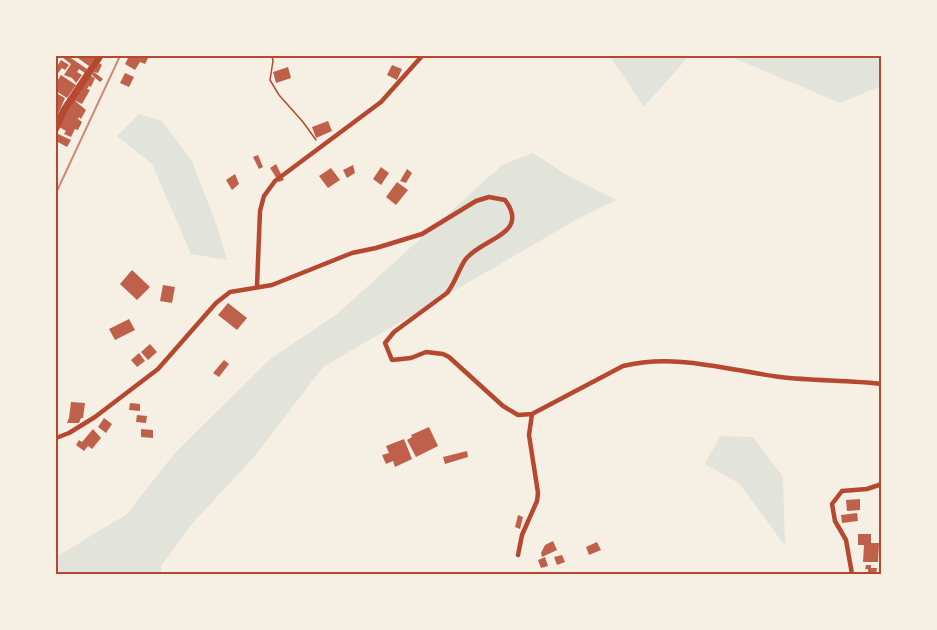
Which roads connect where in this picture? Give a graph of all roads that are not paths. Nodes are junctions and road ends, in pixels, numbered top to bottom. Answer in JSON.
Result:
{"nodes":[{"id":1,"x":100,"y":56,"type":"edge"},
{"id":2,"x":422,"y":56,"type":"edge"},
{"id":3,"x":56,"y":128,"type":"edge"},
{"id":4,"x":257,"y":286,"type":"junction"},
{"id":5,"x":882,"y":384,"type":"edge"},
{"id":6,"x":532,"y":414,"type":"junction"},
{"id":7,"x":56,"y":438,"type":"edge"},
{"id":8,"x":882,"y":484,"type":"edge"},
{"id":9,"x":518,"y":555,"type":"dead end"},
{"id":10,"x":852,"y":574,"type":"edge"}],
"edges":[{"from":1,"to":3,"type":"main road"},
{"from":2,"to":4,"type":"street"},
{"from":4,"to":6,"type":"street"},
{"from":4,"to":7,"type":"street"},
{"from":5,"to":6,"type":"street"},
{"from":6,"to":9,"type":"street"},
{"from":8,"to":10,"type":"street"}]}
